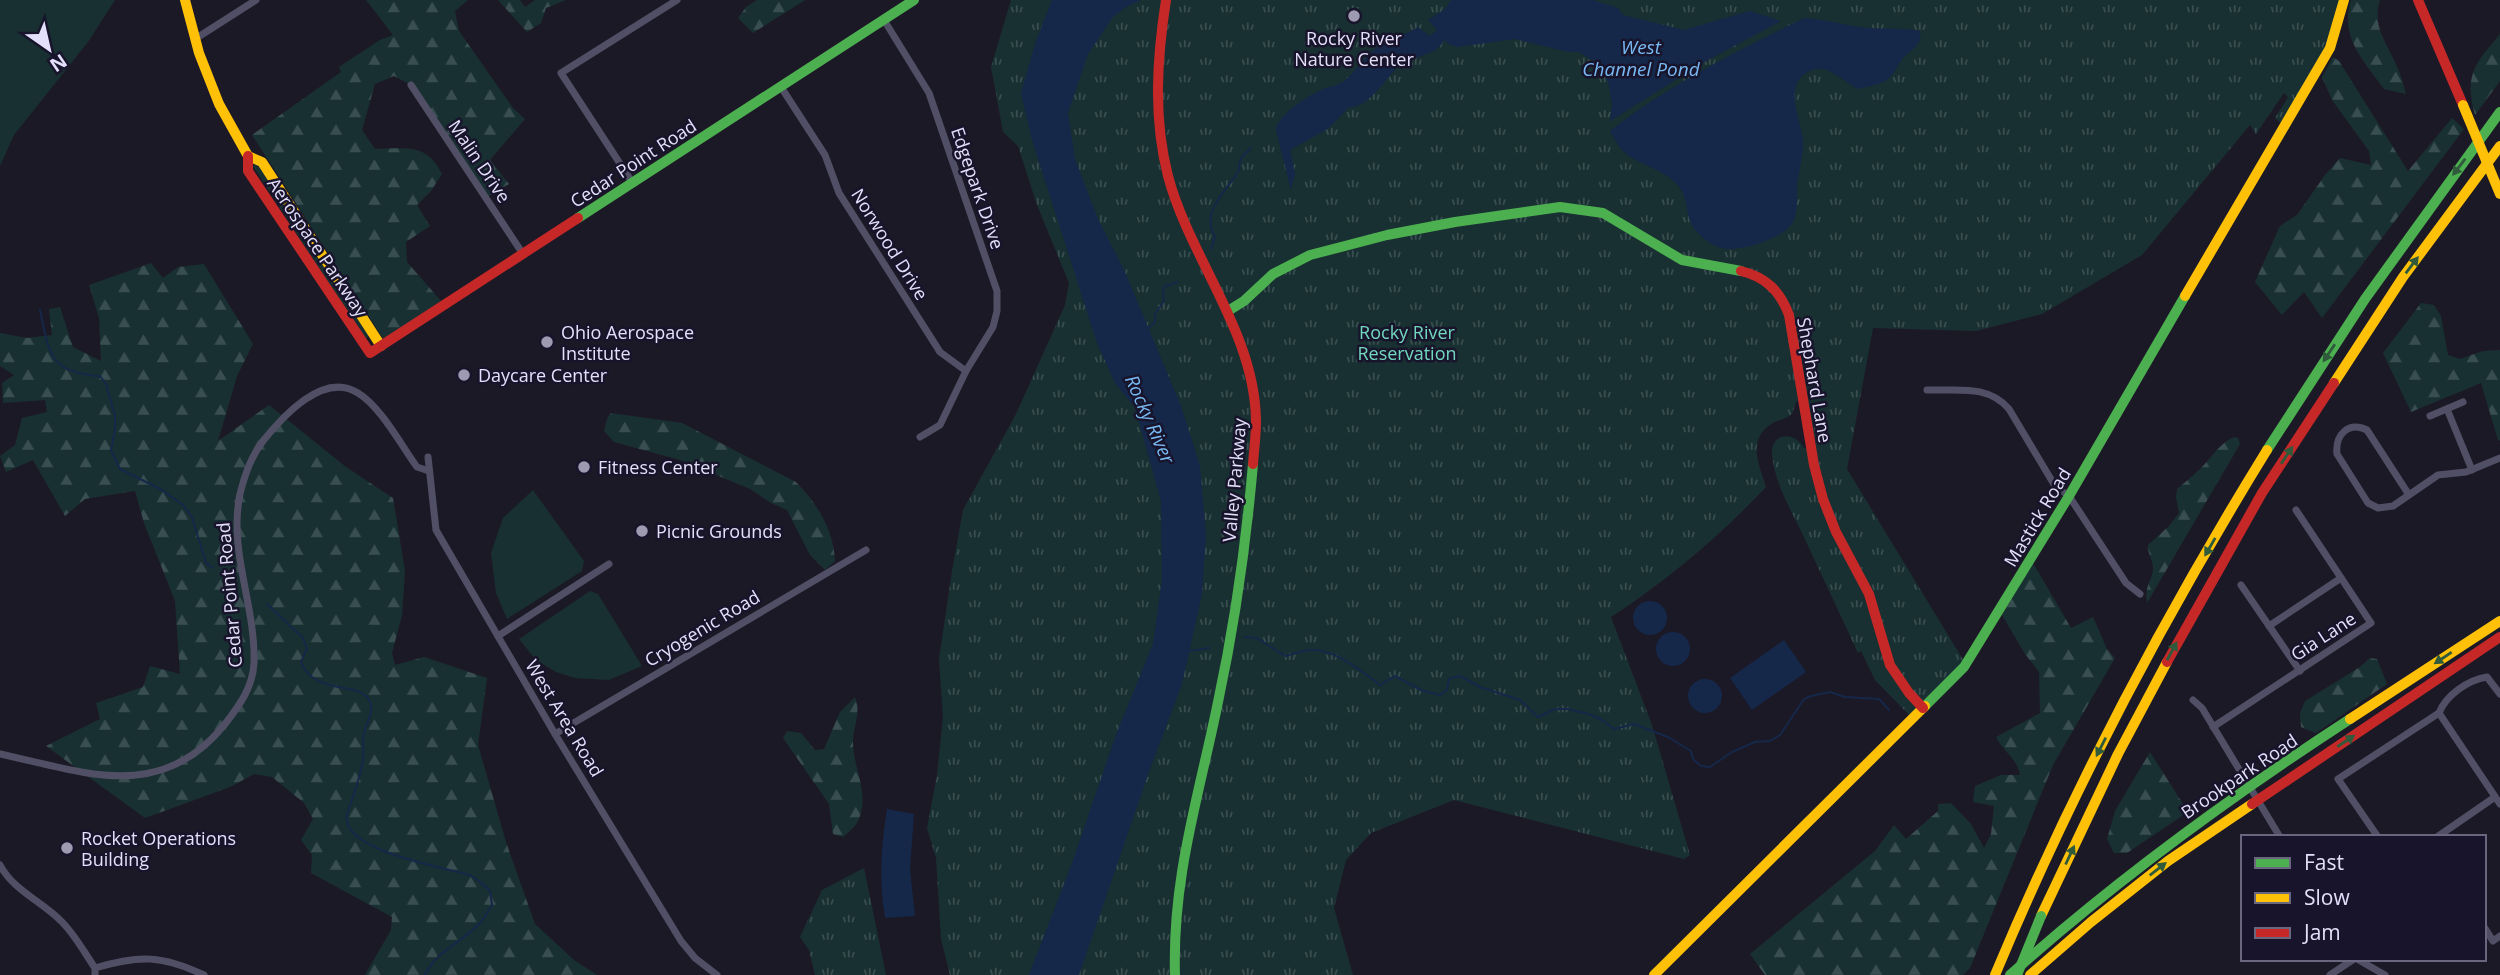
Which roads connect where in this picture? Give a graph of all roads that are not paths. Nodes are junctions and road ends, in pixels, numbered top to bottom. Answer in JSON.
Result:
{"nodes":[{"id":1,"x":185,"y":0,"type":"edge"},
{"id":2,"x":256,"y":0,"type":"edge"},
{"id":3,"x":677,"y":0,"type":"edge"},
{"id":4,"x":914,"y":0,"type":"edge"},
{"id":5,"x":1166,"y":0,"type":"edge"},
{"id":6,"x":2344,"y":0,"type":"edge"},
{"id":7,"x":2418,"y":0,"type":"edge"},
{"id":8,"x":884,"y":20,"type":"junction"},
{"id":9,"x":195,"y":39,"type":"junction"},
{"id":10,"x":411,"y":85,"type":"dead end"},
{"id":11,"x":781,"y":87,"type":"junction"},
{"id":12,"x":2500,"y":112,"type":"edge"},
{"id":13,"x":2500,"y":146,"type":"edge"},
{"id":14,"x":248,"y":156,"type":"junction"},
{"id":15,"x":632,"y":182,"type":"junction"},
{"id":16,"x":2500,"y":194,"type":"edge"},
{"id":17,"x":523,"y":254,"type":"junction"},
{"id":18,"x":1228,"y":311,"type":"junction"},
{"id":19,"x":381,"y":346,"type":"junction"},
{"id":20,"x":370,"y":354,"type":"joint"},
{"id":21,"x":966,"y":371,"type":"junction"},
{"id":22,"x":1927,"y":390,"type":"dead end"},
{"id":23,"x":2463,"y":402,"type":"dead end"},
{"id":24,"x":2447,"y":409,"type":"junction"},
{"id":25,"x":2430,"y":416,"type":"dead end"},
{"id":26,"x":920,"y":438,"type":"dead end"},
{"id":27,"x":428,"y":457,"type":"dead end"},
{"id":28,"x":2500,"y":458,"type":"edge"},
{"id":29,"x":2472,"y":470,"type":"junction"},
{"id":30,"x":429,"y":471,"type":"junction"},
{"id":31,"x":2409,"y":495,"type":"junction"},
{"id":32,"x":2069,"y":496,"type":"junction"},
{"id":33,"x":2296,"y":510,"type":"dead end"},
{"id":34,"x":866,"y":550,"type":"dead end"},
{"id":35,"x":609,"y":564,"type":"dead end"},
{"id":36,"x":2341,"y":578,"type":"junction"},
{"id":37,"x":2241,"y":585,"type":"dead end"},
{"id":38,"x":2140,"y":594,"type":"dead end"},
{"id":39,"x":2500,"y":621,"type":"edge"},
{"id":40,"x":2269,"y":626,"type":"junction"},
{"id":41,"x":498,"y":636,"type":"junction"},
{"id":42,"x":2500,"y":637,"type":"edge"},
{"id":43,"x":2300,"y":671,"type":"junction"},
{"id":44,"x":2500,"y":694,"type":"edge"},
{"id":45,"x":2193,"y":700,"type":"dead end"},
{"id":46,"x":1923,"y":708,"type":"junction"},
{"id":47,"x":2439,"y":713,"type":"junction"},
{"id":48,"x":2213,"y":727,"type":"junction"},
{"id":49,"x":555,"y":734,"type":"junction"},
{"id":50,"x":0,"y":754,"type":"edge"},
{"id":51,"x":2249,"y":788,"type":"junction"},
{"id":52,"x":2257,"y":800,"type":"junction"},
{"id":53,"x":2498,"y":801,"type":"edge"},
{"id":54,"x":2279,"y":835,"type":"edge"},
{"id":55,"x":2377,"y":835,"type":"edge"},
{"id":56,"x":2440,"y":835,"type":"edge"},
{"id":57,"x":0,"y":865,"type":"edge"},
{"id":58,"x":2486,"y":930,"type":"edge"},
{"id":59,"x":2500,"y":936,"type":"edge"},
{"id":60,"x":2352,"y":961,"type":"edge"},
{"id":61,"x":2359,"y":961,"type":"edge"},
{"id":62,"x":95,"y":972,"type":"edge"},
{"id":63,"x":204,"y":975,"type":"edge"},
{"id":64,"x":717,"y":975,"type":"edge"},
{"id":65,"x":1175,"y":975,"type":"edge"},
{"id":66,"x":1654,"y":975,"type":"edge"},
{"id":67,"x":1995,"y":975,"type":"edge"},
{"id":68,"x":2010,"y":975,"type":"edge"},
{"id":69,"x":2017,"y":975,"type":"edge"},
{"id":70,"x":2030,"y":975,"type":"edge"},
{"id":71,"x":2330,"y":975,"type":"edge"},
{"id":72,"x":2385,"y":975,"type":"edge"}],
"edges":[{"from":1,"to":9,"type":"main road","name":"Aerospace Parkway"},
{"from":2,"to":9,"type":"street"},
{"from":3,"to":15,"type":"street"},
{"from":4,"to":8,"type":"main road","name":"Cedar Point Road"},
{"from":5,"to":18,"type":"main road","name":"Valley Parkway"},
{"from":6,"to":32,"type":"main road","name":"Mastick Road"},
{"from":7,"to":16,"type":"main road","bridge":true},
{"from":8,"to":11,"type":"main road","name":"Cedar Point Road"},
{"from":8,"to":21,"type":"street","name":"Edgepark Drive"},
{"from":9,"to":14,"type":"main road","name":"Aerospace Parkway"},
{"from":10,"to":17,"type":"street","name":"Malin Drive"},
{"from":11,"to":15,"type":"main road","name":"Cedar Point Road"},
{"from":11,"to":21,"type":"street","name":"Norwood Drive"},
{"from":12,"to":67,"type":"main road","one_way":true},
{"from":69,"to":13,"type":"main road","one_way":true,"bridge":true},
{"from":14,"to":19,"type":"main road","name":"Aerospace Parkway"},
{"from":14,"to":20,"type":"main road","name":"Aerospace Parkway"},
{"from":15,"to":17,"type":"main road","name":"Cedar Point Road"},
{"from":17,"to":19,"type":"main road","name":"Cedar Point Road"},
{"from":18,"to":46,"type":"main road","name":"Shephard Lane"},
{"from":18,"to":65,"type":"main road","name":"Valley Parkway"},
{"from":19,"to":20,"type":"main road","name":"Cedar Point Road"},
{"from":21,"to":26,"type":"street","name":"Edgepark Drive"},
{"from":22,"to":32,"type":"street"},
{"from":23,"to":24,"type":"street"},
{"from":24,"to":25,"type":"street"},
{"from":24,"to":29,"type":"street"},
{"from":27,"to":30,"type":"street","name":"West Area Road"},
{"from":28,"to":29,"type":"street"},
{"from":29,"to":31,"type":"street"},
{"from":30,"to":41,"type":"street","name":"West Area Road"},
{"from":30,"to":50,"type":"street","name":"Cedar Point Road"},
{"from":31,"to":31,"type":"street"},
{"from":32,"to":38,"type":"street"},
{"from":32,"to":46,"type":"main road","name":"Mastick Road"},
{"from":33,"to":36,"type":"street","name":"Gia Lane"},
{"from":34,"to":49,"type":"street","name":"Cryogenic Road"},
{"from":35,"to":41,"type":"street"},
{"from":36,"to":40,"type":"street"},
{"from":36,"to":43,"type":"street","name":"Gia Lane"},
{"from":37,"to":40,"type":"street"},
{"from":39,"to":51,"type":"main road","name":"Brookpark Road","one_way":true},
{"from":40,"to":43,"type":"street"},
{"from":41,"to":49,"type":"street","name":"West Area Road"},
{"from":52,"to":42,"type":"main road","name":"Brookpark Road","one_way":true},
{"from":43,"to":48,"type":"street","name":"Gia Lane"},
{"from":44,"to":47,"type":"street"},
{"from":45,"to":48,"type":"street"},
{"from":46,"to":66,"type":"main road","name":"Mastick Road"},
{"from":47,"to":53,"type":"street"},
{"from":47,"to":55,"type":"street"},
{"from":48,"to":51,"type":"street"},
{"from":49,"to":64,"type":"street","name":"West Area Road"},
{"from":51,"to":52,"type":"street"},
{"from":51,"to":68,"type":"main road","name":"Brookpark Road"},
{"from":52,"to":54,"type":"street"},
{"from":70,"to":52,"type":"main road","name":"Brookpark Road","one_way":true},
{"from":53,"to":56,"type":"street"},
{"from":57,"to":62,"type":"street"},
{"from":58,"to":59,"type":"street"},
{"from":60,"to":71,"type":"street"},
{"from":61,"to":72,"type":"street"},
{"from":62,"to":63,"type":"street"}]}
